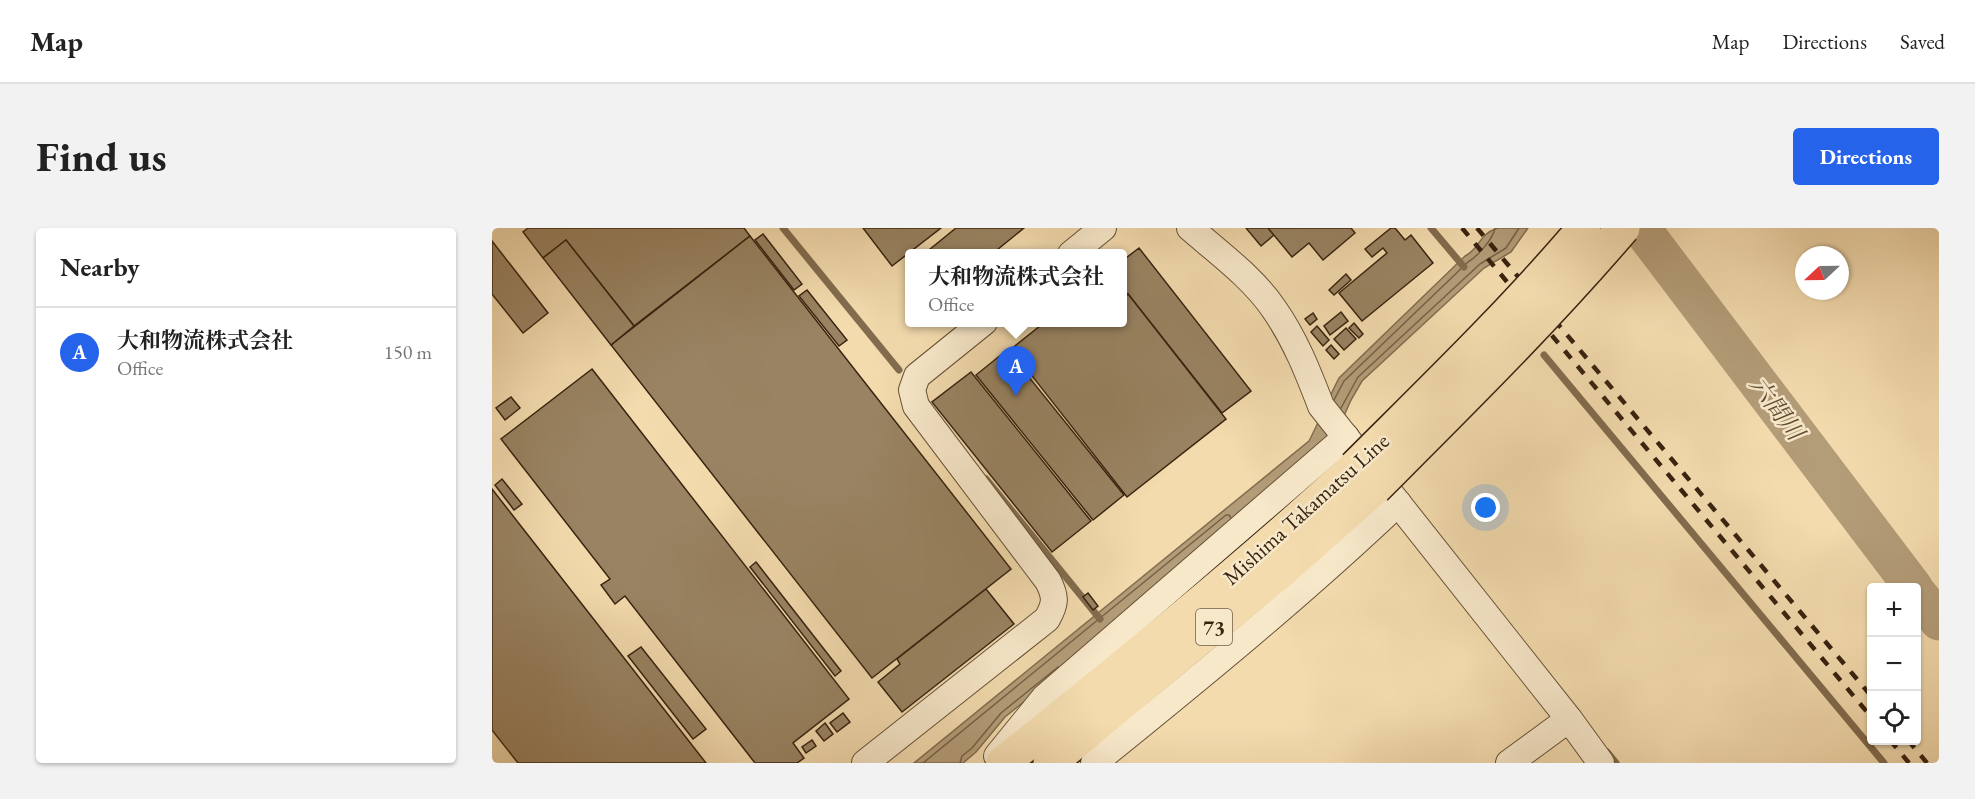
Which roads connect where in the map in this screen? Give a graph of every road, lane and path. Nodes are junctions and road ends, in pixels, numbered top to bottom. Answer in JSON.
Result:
{"nodes":[{"id":1,"x":1103,"y":228,"type":"edge"},
{"id":2,"x":1190,"y":228,"type":"edge"},
{"id":3,"x":1584,"y":228,"type":"edge"},
{"id":4,"x":1623,"y":228,"type":"edge"},
{"id":5,"x":1077,"y":249,"type":"edge"},
{"id":6,"x":978,"y":327,"type":"edge"},
{"id":7,"x":1363,"y":465,"type":"junction"},
{"id":8,"x":1569,"y":719,"type":"junction"},
{"id":9,"x":865,"y":763,"type":"edge"},
{"id":10,"x":991,"y":763,"type":"edge"},
{"id":11,"x":1004,"y":763,"type":"edge"},
{"id":12,"x":1050,"y":763,"type":"edge"},
{"id":13,"x":1094,"y":763,"type":"edge"},
{"id":14,"x":1509,"y":763,"type":"edge"},
{"id":15,"x":1601,"y":763,"type":"edge"}],
"edges":[{"from":1,"to":5,"type":"street"},
{"from":2,"to":7,"type":"street"},
{"from":3,"to":7,"type":"main road","name":"Mishima Takamatsu Line","number":"73","bridge":true},
{"from":4,"to":7,"type":"main road","name":"Mishima Takamatsu Line","number":"73","bridge":true},
{"from":6,"to":9,"type":"street"},
{"from":7,"to":8,"type":"street"},
{"from":7,"to":10,"type":"street"},
{"from":7,"to":11,"type":"main road","name":"Mishima Takamatsu Line","number":"73"},
{"from":7,"to":12,"type":"main road","name":"Mishima Takamatsu Line","number":"73"},
{"from":7,"to":13,"type":"street"},
{"from":8,"to":14,"type":"street"},
{"from":8,"to":15,"type":"street"}]}
